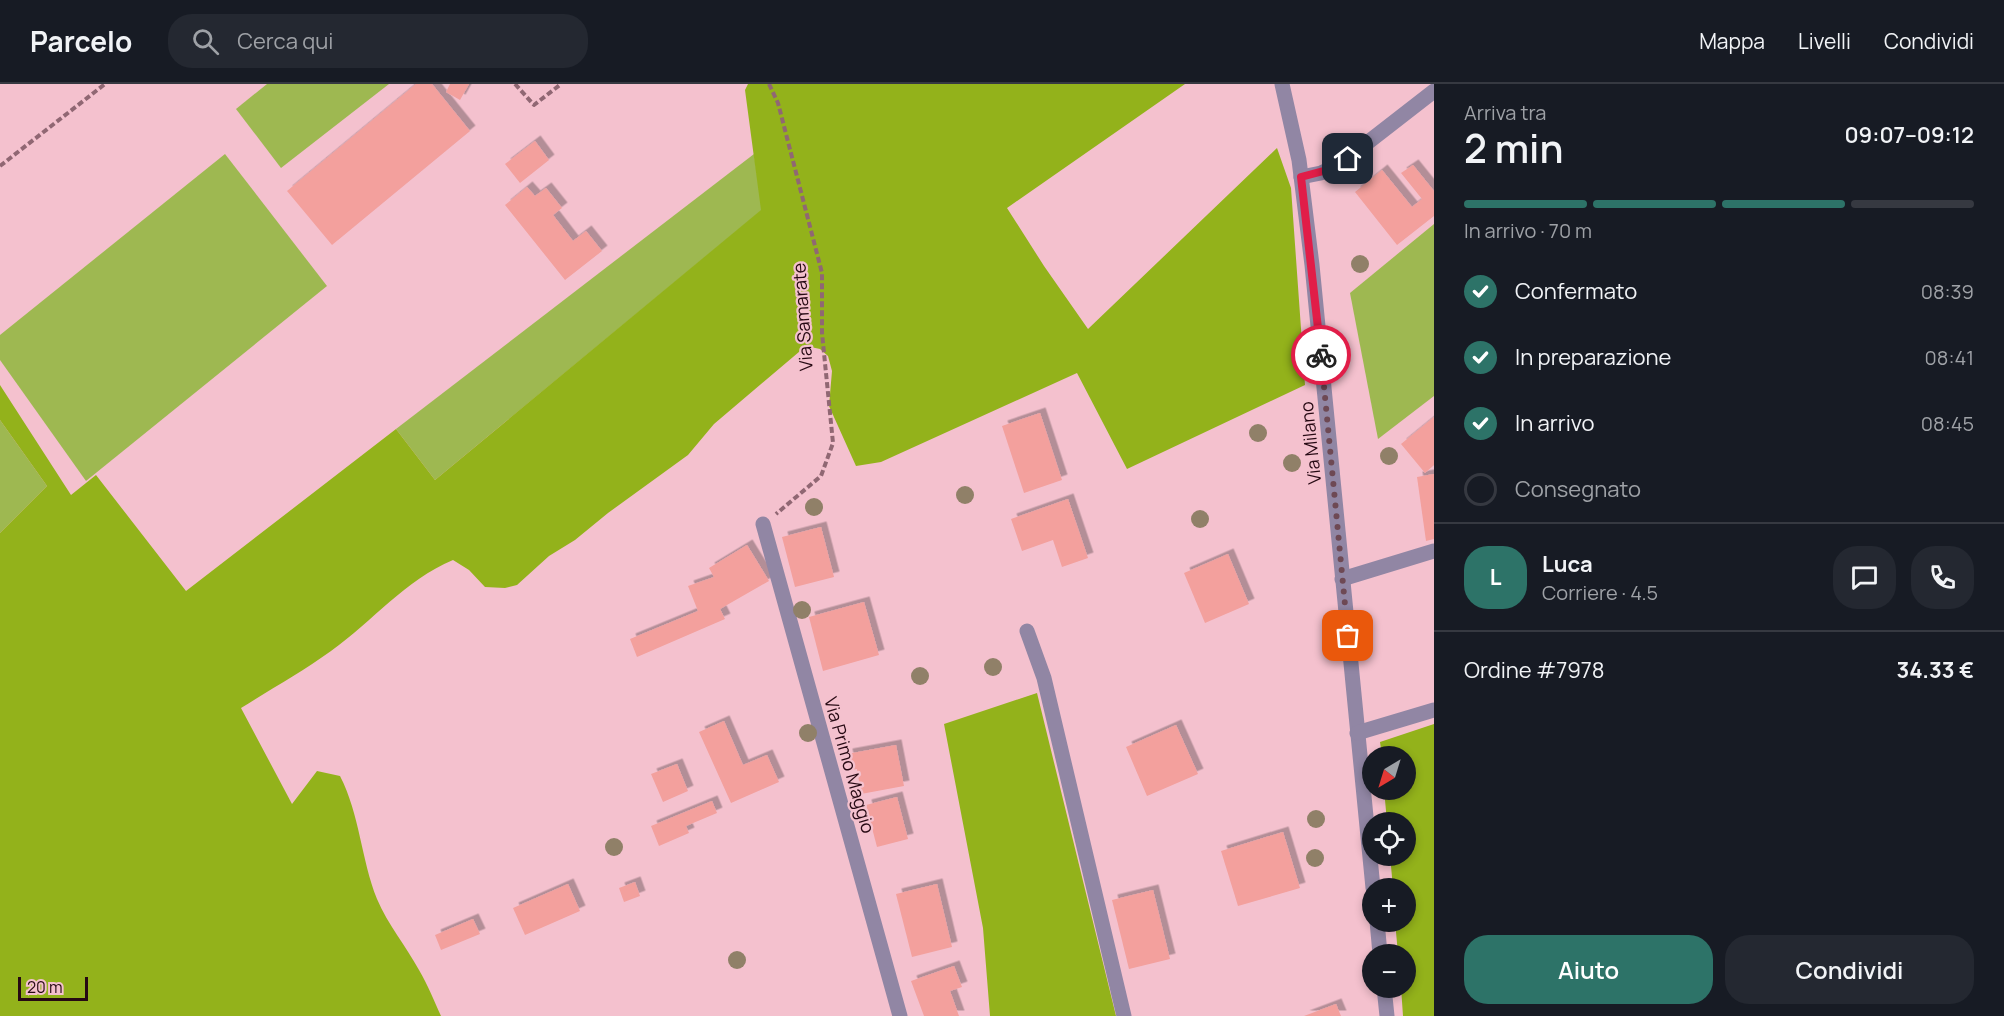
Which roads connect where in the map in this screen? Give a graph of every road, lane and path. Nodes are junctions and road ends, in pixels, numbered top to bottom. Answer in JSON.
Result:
{"nodes":[{"id":1,"x":105,"y":84,"type":"edge"},
{"id":2,"x":515,"y":84,"type":"edge"},
{"id":3,"x":561,"y":84,"type":"edge"},
{"id":4,"x":769,"y":84,"type":"edge"},
{"id":5,"x":1282,"y":84,"type":"edge"},
{"id":6,"x":1434,"y":91,"type":"edge"},
{"id":7,"x":0,"y":166,"type":"edge"},
{"id":8,"x":1301,"y":177,"type":"junction"},
{"id":9,"x":763,"y":524,"type":"joint"},
{"id":10,"x":1434,"y":551,"type":"edge"},
{"id":11,"x":1342,"y":579,"type":"junction"},
{"id":12,"x":1027,"y":631,"type":"dead end"},
{"id":13,"x":1434,"y":710,"type":"edge"},
{"id":14,"x":1357,"y":733,"type":"junction"},
{"id":15,"x":1372,"y":878,"type":"edge"},
{"id":16,"x":1385,"y":998,"type":"edge"},
{"id":17,"x":900,"y":1016,"type":"edge"},
{"id":18,"x":1124,"y":1016,"type":"edge"},
{"id":19,"x":1387,"y":1016,"type":"edge"}],
"edges":[{"from":1,"to":7,"type":"path"},
{"from":2,"to":3,"type":"path"},
{"from":4,"to":9,"type":"path","name":"Via Samarate"},
{"from":5,"to":8,"type":"street","name":"Via Milano"},
{"from":6,"to":8,"type":"street"},
{"from":8,"to":11,"type":"street","name":"Via Milano"},
{"from":9,"to":17,"type":"street","name":"Via Primo Maggio"},
{"from":10,"to":11,"type":"street"},
{"from":11,"to":14,"type":"street","name":"Via Milano"},
{"from":12,"to":18,"type":"street"},
{"from":13,"to":14,"type":"street"},
{"from":14,"to":15,"type":"street","name":"Via Milano"},
{"from":16,"to":19,"type":"street"}]}
